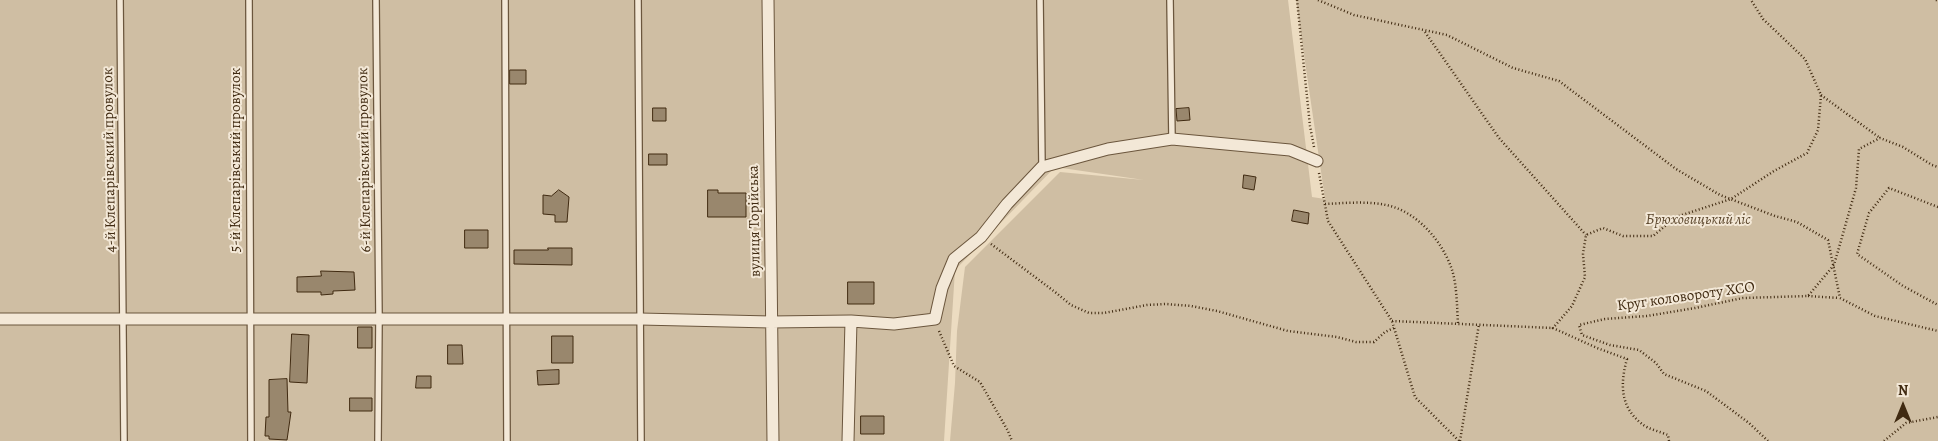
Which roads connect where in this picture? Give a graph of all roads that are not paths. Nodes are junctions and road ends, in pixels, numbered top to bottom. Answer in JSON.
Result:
{"nodes":[{"id":1,"x":120,"y":0,"type":"edge"},
{"id":2,"x":249,"y":0,"type":"edge"},
{"id":3,"x":376,"y":0,"type":"edge"},
{"id":4,"x":505,"y":0,"type":"edge"},
{"id":5,"x":638,"y":0,"type":"edge"},
{"id":6,"x":768,"y":0,"type":"edge"},
{"id":7,"x":1040,"y":0,"type":"edge"},
{"id":8,"x":1170,"y":0,"type":"edge"},
{"id":9,"x":1172,"y":139,"type":"junction"},
{"id":10,"x":1317,"y":161,"type":"road end"},
{"id":11,"x":1042,"y":168,"type":"junction"},
{"id":12,"x":0,"y":319,"type":"edge"},
{"id":13,"x":124,"y":319,"type":"junction"},
{"id":14,"x":249,"y":319,"type":"junction"},
{"id":15,"x":379,"y":319,"type":"junction"},
{"id":16,"x":507,"y":319,"type":"junction"},
{"id":17,"x":640,"y":319,"type":"junction"},
{"id":18,"x":851,"y":321,"type":"junction"},
{"id":19,"x":772,"y":322,"type":"junction"},
{"id":20,"x":124,"y":441,"type":"edge"},
{"id":21,"x":251,"y":441,"type":"edge"},
{"id":22,"x":378,"y":441,"type":"edge"},
{"id":23,"x":507,"y":441,"type":"edge"},
{"id":24,"x":641,"y":441,"type":"edge"},
{"id":25,"x":773,"y":441,"type":"edge"},
{"id":26,"x":848,"y":441,"type":"edge"}],
"edges":[{"from":1,"to":13,"type":"lane","name":"4-й Клепарівський провулок"},
{"from":2,"to":14,"type":"lane","name":"5-й Клепарівський провулок"},
{"from":3,"to":15,"type":"lane","name":"6-й Клепарівський провулок"},
{"from":4,"to":16,"type":"lane"},
{"from":5,"to":17,"type":"lane"},
{"from":6,"to":19,"type":"street","name":"вулиця Торійська"},
{"from":7,"to":11,"type":"lane"},
{"from":8,"to":9,"type":"lane"},
{"from":9,"to":10,"type":"street"},
{"from":9,"to":11,"type":"street"},
{"from":11,"to":18,"type":"street"},
{"from":12,"to":13,"type":"street"},
{"from":13,"to":14,"type":"street"},
{"from":13,"to":20,"type":"lane","name":"4-й Клепарівський провулок"},
{"from":14,"to":15,"type":"street"},
{"from":14,"to":21,"type":"lane","name":"5-й Клепарівський провулок"},
{"from":15,"to":16,"type":"street"},
{"from":15,"to":22,"type":"lane","name":"6-й Клепарівський провулок"},
{"from":16,"to":17,"type":"street"},
{"from":16,"to":23,"type":"lane"},
{"from":17,"to":19,"type":"street"},
{"from":17,"to":24,"type":"lane"},
{"from":18,"to":19,"type":"street"},
{"from":18,"to":26,"type":"street"},
{"from":19,"to":25,"type":"street","name":"вулиця Торійська"}]}
